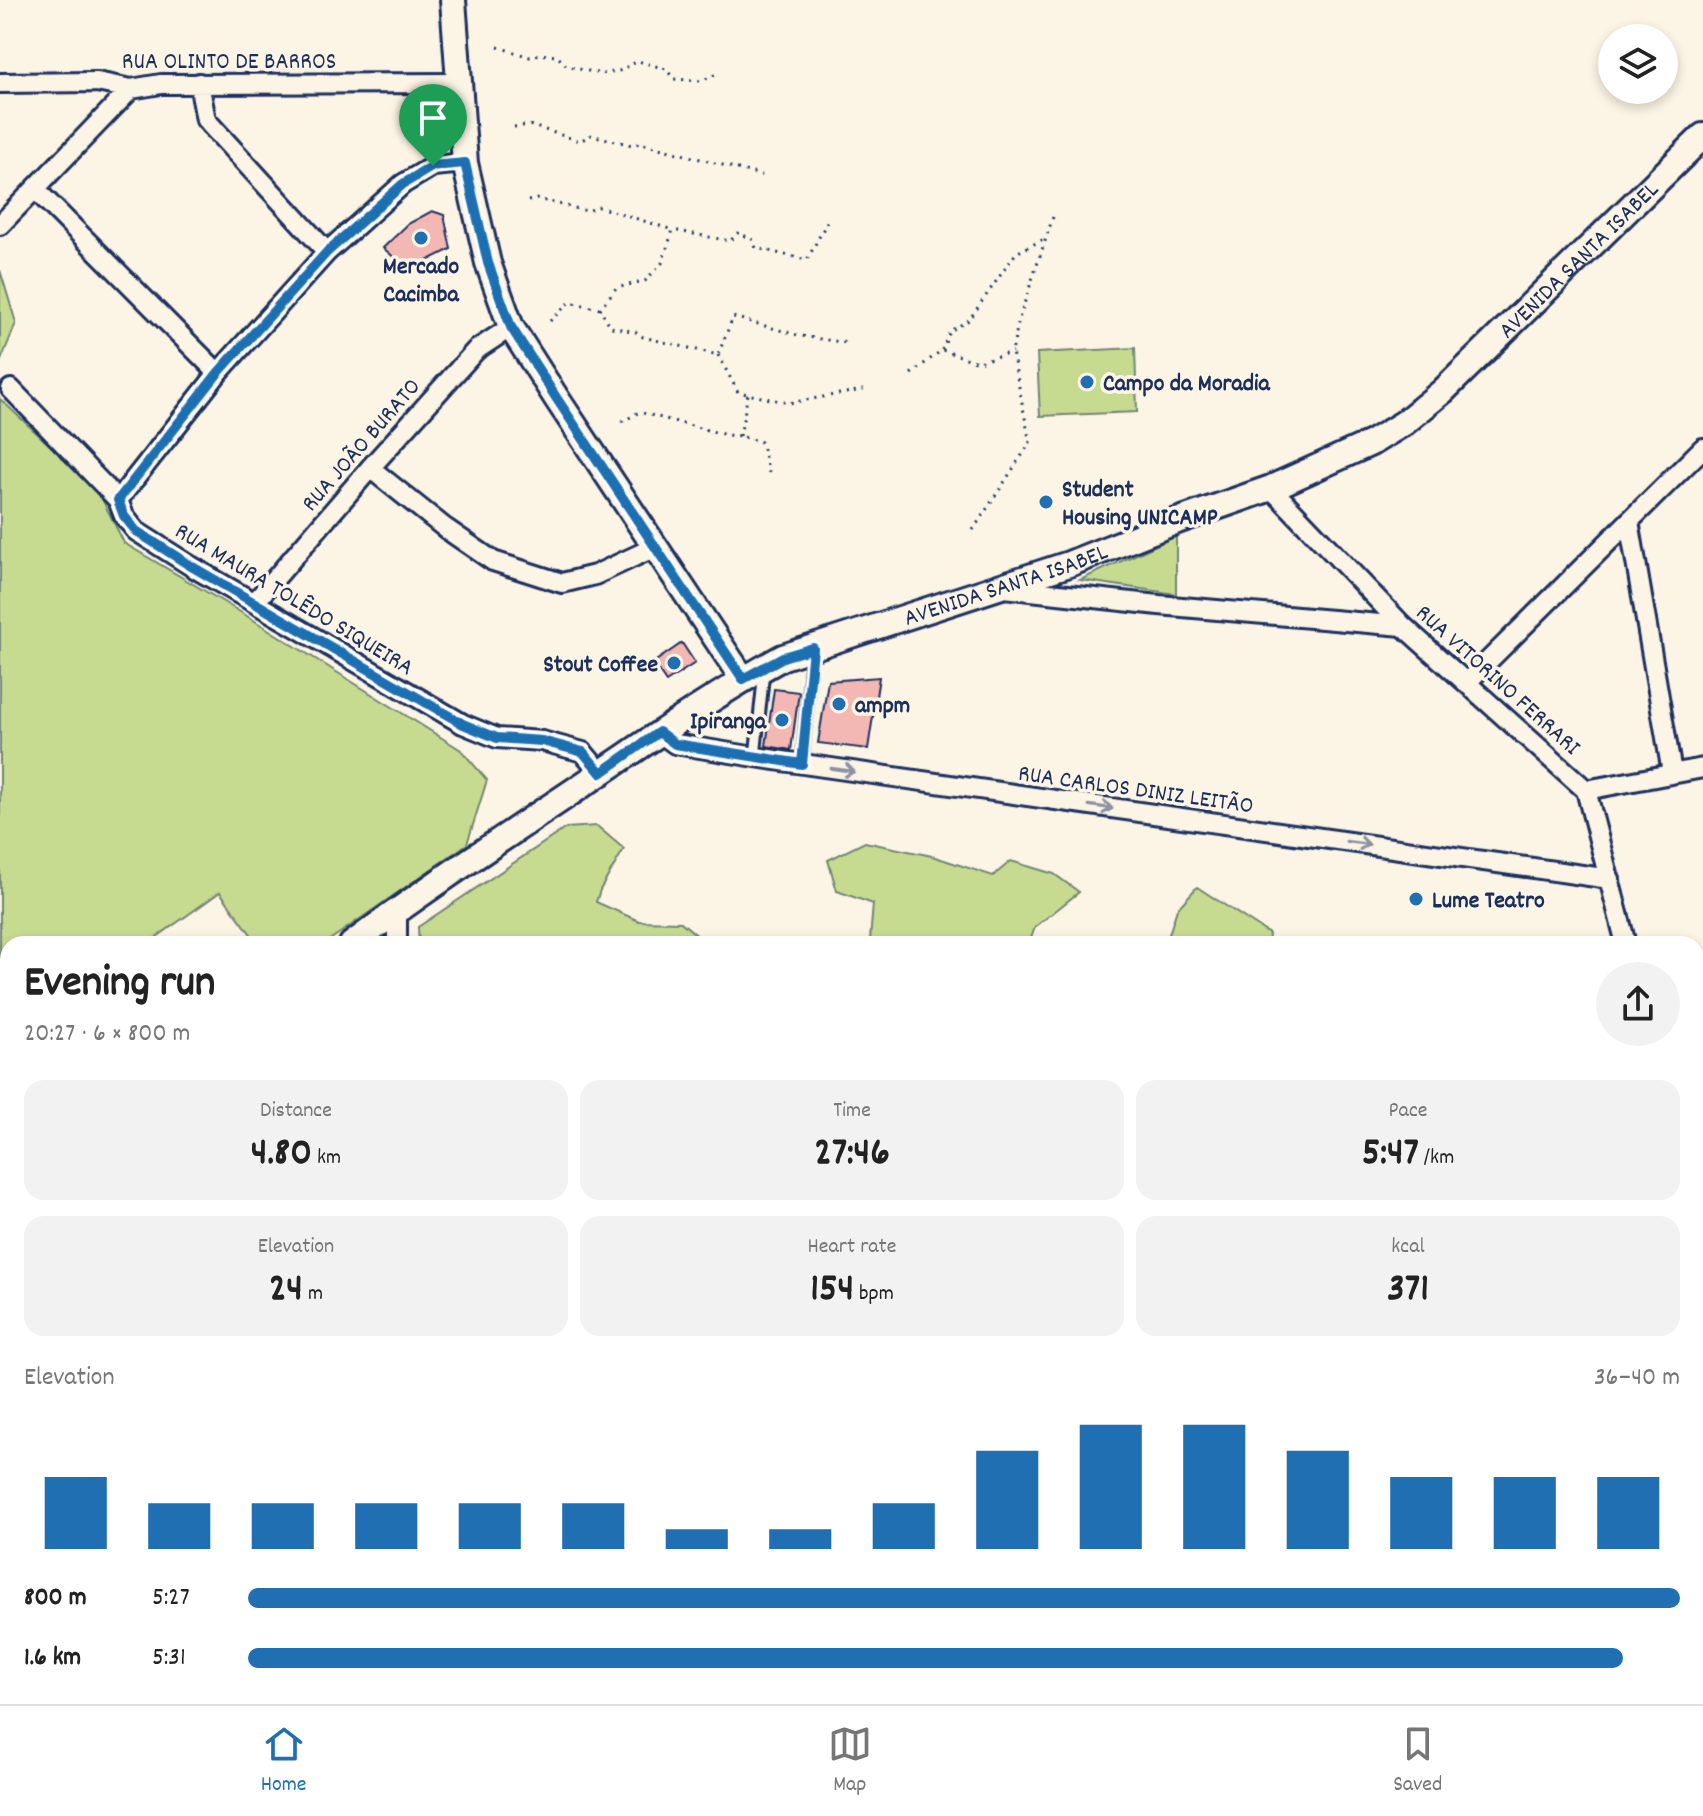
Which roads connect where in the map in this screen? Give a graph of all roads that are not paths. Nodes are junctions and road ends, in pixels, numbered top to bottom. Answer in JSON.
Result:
{"nodes":[{"id":1,"x":453,"y":0,"type":"edge"},
{"id":2,"x":0,"y":83,"type":"edge"},
{"id":3,"x":199,"y":83,"type":"junction"},
{"id":4,"x":459,"y":83,"type":"junction"},
{"id":5,"x":131,"y":89,"type":"junction"},
{"id":6,"x":1703,"y":136,"type":"edge"},
{"id":7,"x":465,"y":163,"type":"junction"},
{"id":8,"x":35,"y":189,"type":"junction"},
{"id":9,"x":0,"y":225,"type":"edge"},
{"id":10,"x":327,"y":252,"type":"junction"},
{"id":11,"x":511,"y":327,"type":"junction"},
{"id":12,"x":218,"y":373,"type":"junction"},
{"id":13,"x":11,"y":389,"type":"dead end"},
{"id":14,"x":1703,"y":448,"type":"edge"},
{"id":15,"x":370,"y":468,"type":"junction"},
{"id":16,"x":1271,"y":488,"type":"junction"},
{"id":17,"x":118,"y":500,"type":"junction"},
{"id":18,"x":1629,"y":521,"type":"junction"},
{"id":19,"x":655,"y":547,"type":"junction"},
{"id":20,"x":997,"y":588,"type":"junction"},
{"id":21,"x":255,"y":602,"type":"junction"},
{"id":22,"x":1403,"y":626,"type":"junction"},
{"id":23,"x":813,"y":648,"type":"junction"},
{"id":24,"x":754,"y":674,"type":"junction"},
{"id":25,"x":1467,"y":682,"type":"junction"},
{"id":26,"x":659,"y":732,"type":"junction"},
{"id":27,"x":755,"y":757,"type":"junction"},
{"id":28,"x":802,"y":764,"type":"junction"},
{"id":29,"x":1703,"y":768,"type":"edge"},
{"id":30,"x":601,"y":773,"type":"junction"},
{"id":31,"x":1672,"y":773,"type":"junction"},
{"id":32,"x":1586,"y":790,"type":"junction"},
{"id":33,"x":1610,"y":879,"type":"junction"},
{"id":34,"x":397,"y":910,"type":"junction"},
{"id":35,"x":363,"y":936,"type":"edge"},
{"id":36,"x":397,"y":936,"type":"edge"},
{"id":37,"x":1624,"y":936,"type":"edge"}],
"edges":[{"from":1,"to":4,"type":"main road"},
{"from":2,"to":5,"type":"street","name":"RUA OLINTO DE BARROS"},
{"from":3,"to":4,"type":"street","name":"RUA OLINTO DE BARROS"},
{"from":3,"to":5,"type":"street","name":"RUA OLINTO DE BARROS"},
{"from":3,"to":10,"type":"street"},
{"from":4,"to":7,"type":"main road"},
{"from":5,"to":8,"type":"street"},
{"from":6,"to":16,"type":"main road","name":"AVENIDA SANTA ISABEL"},
{"from":7,"to":10,"type":"street"},
{"from":7,"to":11,"type":"main road"},
{"from":8,"to":9,"type":"street"},
{"from":8,"to":12,"type":"street"},
{"from":10,"to":12,"type":"street"},
{"from":11,"to":15,"type":"street","name":"RUA JOÃO BURATO"},
{"from":11,"to":19,"type":"main road"},
{"from":12,"to":17,"type":"street"},
{"from":13,"to":17,"type":"street","name":"RUA MAURA TOLÊDO SIQUEIRA"},
{"from":14,"to":18,"type":"street"},
{"from":15,"to":19,"type":"street"},
{"from":15,"to":21,"type":"street","name":"RUA JOÃO BURATO"},
{"from":16,"to":20,"type":"main road","name":"AVENIDA SANTA ISABEL"},
{"from":16,"to":22,"type":"street","name":"RUA VITORINO FERRARI"},
{"from":17,"to":21,"type":"street","name":"RUA MAURA TOLÊDO SIQUEIRA"},
{"from":18,"to":25,"type":"street"},
{"from":18,"to":31,"type":"street"},
{"from":19,"to":24,"type":"main road"},
{"from":20,"to":22,"type":"street"},
{"from":20,"to":23,"type":"main road","name":"AVENIDA SANTA ISABEL"},
{"from":21,"to":30,"type":"street","name":"RUA MAURA TOLÊDO SIQUEIRA"},
{"from":22,"to":25,"type":"street","name":"RUA VITORINO FERRARI"},
{"from":23,"to":24,"type":"main road","name":"AVENIDA SANTA ISABEL"},
{"from":23,"to":28,"type":"lane"},
{"from":24,"to":26,"type":"main road","name":"AVENIDA SANTA ISABEL"},
{"from":24,"to":27,"type":"lane"},
{"from":25,"to":32,"type":"street","name":"RUA VITORINO FERRARI"},
{"from":26,"to":27,"type":"street","name":"RUA CARLOS DINIZ LEITÃO"},
{"from":26,"to":30,"type":"main road","name":"AVENIDA SANTA ISABEL"},
{"from":27,"to":28,"type":"street","name":"RUA CARLOS DINIZ LEITÃO"},
{"from":28,"to":33,"type":"street","name":"RUA CARLOS DINIZ LEITÃO","one_way":true},
{"from":29,"to":31,"type":"street"},
{"from":30,"to":34,"type":"main road","name":"AVENIDA SANTA ISABEL"},
{"from":31,"to":32,"type":"street"},
{"from":32,"to":33,"type":"street","name":"RUA VITORINO FERRARI"},
{"from":33,"to":37,"type":"street","name":"RUA VITORINO FERRARI"},
{"from":34,"to":35,"type":"main road","name":"AVENIDA SANTA ISABEL"},
{"from":34,"to":36,"type":"street"}]}
